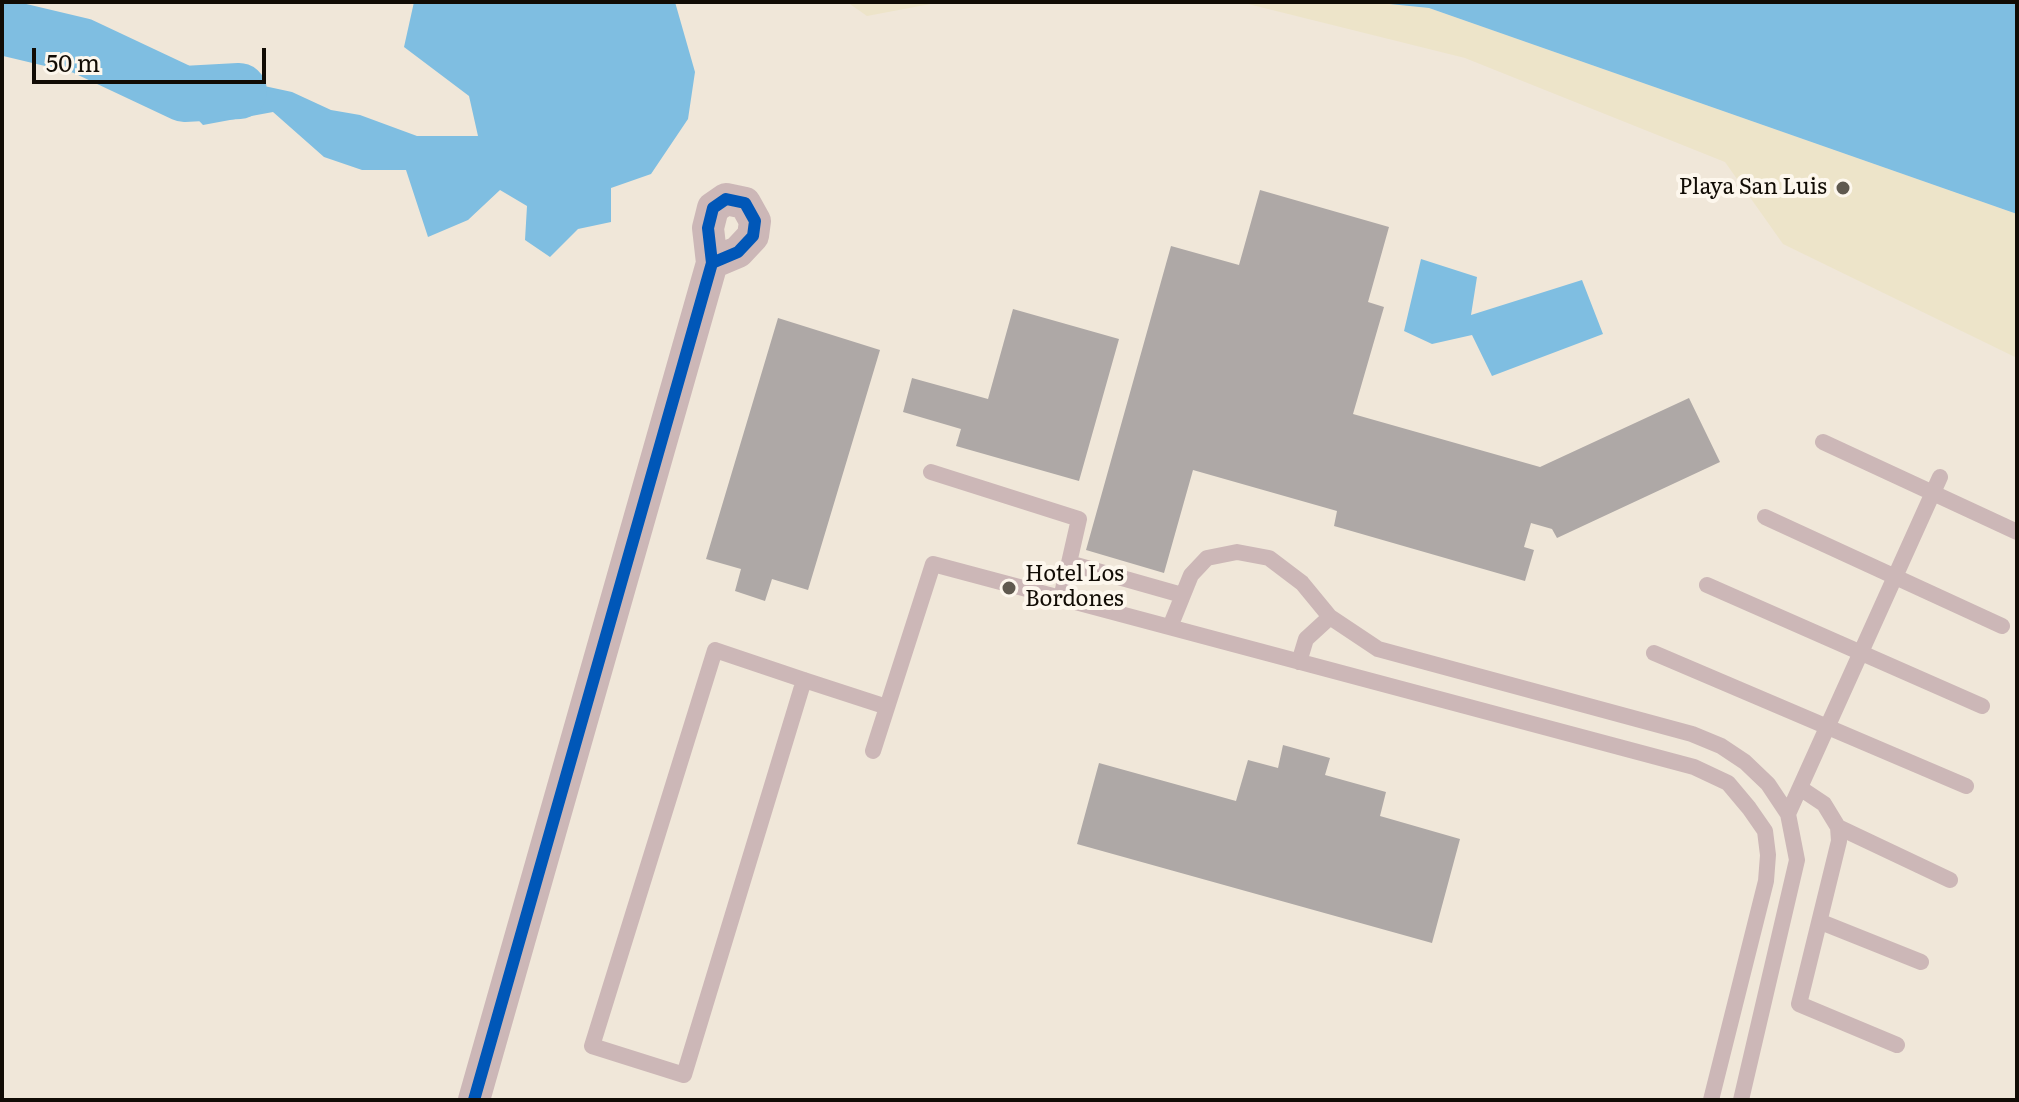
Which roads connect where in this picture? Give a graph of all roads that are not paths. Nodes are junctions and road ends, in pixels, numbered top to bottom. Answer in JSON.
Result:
{"nodes":[{"id":1,"x":712,"y":263,"type":"dead end"},
{"id":2,"x":1823,"y":442,"type":"dead end"},
{"id":3,"x":931,"y":472,"type":"dead end"},
{"id":4,"x":1936,"y":484,"type":"junction"},
{"id":5,"x":1765,"y":517,"type":"dead end"},
{"id":6,"x":2017,"y":532,"type":"edge"},
{"id":7,"x":1069,"y":563,"type":"junction"},
{"id":8,"x":1895,"y":576,"type":"junction"},
{"id":9,"x":1707,"y":585,"type":"dead end"},
{"id":10,"x":1182,"y":595,"type":"junction"},
{"id":11,"x":1061,"y":598,"type":"junction"},
{"id":12,"x":1330,"y":617,"type":"junction"},
{"id":13,"x":2002,"y":626,"type":"dead end"},
{"id":14,"x":1170,"y":627,"type":"junction"},
{"id":15,"x":1654,"y":653,"type":"dead end"},
{"id":16,"x":1860,"y":653,"type":"junction"},
{"id":17,"x":1299,"y":662,"type":"junction"},
{"id":18,"x":804,"y":680,"type":"junction"},
{"id":19,"x":1982,"y":706,"type":"dead end"},
{"id":20,"x":887,"y":707,"type":"junction"},
{"id":21,"x":1827,"y":727,"type":"junction"},
{"id":22,"x":873,"y":751,"type":"dead end"},
{"id":23,"x":1966,"y":786,"type":"dead end"},
{"id":24,"x":1800,"y":788,"type":"junction"},
{"id":25,"x":1788,"y":814,"type":"junction"},
{"id":26,"x":1838,"y":827,"type":"junction"},
{"id":27,"x":1950,"y":880,"type":"dead end"},
{"id":28,"x":1821,"y":922,"type":"junction"},
{"id":29,"x":1921,"y":962,"type":"dead end"},
{"id":30,"x":1897,"y":1045,"type":"dead end"},
{"id":31,"x":474,"y":1100,"type":"edge"},
{"id":32,"x":1711,"y":1100,"type":"edge"},
{"id":33,"x":1741,"y":1100,"type":"edge"}],
"edges":[{"from":1,"to":31,"type":"street"},
{"from":2,"to":4,"type":"lane"},
{"from":3,"to":7,"type":"lane"},
{"from":4,"to":6,"type":"lane"},
{"from":4,"to":8,"type":"lane"},
{"from":5,"to":8,"type":"lane"},
{"from":7,"to":10,"type":"lane"},
{"from":7,"to":11,"type":"lane"},
{"from":8,"to":13,"type":"lane"},
{"from":8,"to":16,"type":"lane"},
{"from":9,"to":16,"type":"lane"},
{"from":10,"to":12,"type":"lane"},
{"from":10,"to":14,"type":"lane"},
{"from":11,"to":14,"type":"lane"},
{"from":11,"to":20,"type":"lane"},
{"from":12,"to":17,"type":"lane"},
{"from":12,"to":25,"type":"lane"},
{"from":14,"to":17,"type":"lane"},
{"from":15,"to":21,"type":"lane"},
{"from":16,"to":19,"type":"lane"},
{"from":16,"to":21,"type":"lane"},
{"from":17,"to":32,"type":"lane"},
{"from":18,"to":18,"type":"lane"},
{"from":18,"to":20,"type":"lane"},
{"from":20,"to":22,"type":"lane"},
{"from":21,"to":23,"type":"lane"},
{"from":21,"to":24,"type":"lane"},
{"from":24,"to":25,"type":"lane"},
{"from":24,"to":26,"type":"lane"},
{"from":25,"to":33,"type":"lane"},
{"from":26,"to":27,"type":"lane"},
{"from":26,"to":28,"type":"lane"},
{"from":28,"to":29,"type":"lane"},
{"from":28,"to":30,"type":"lane"}]}
